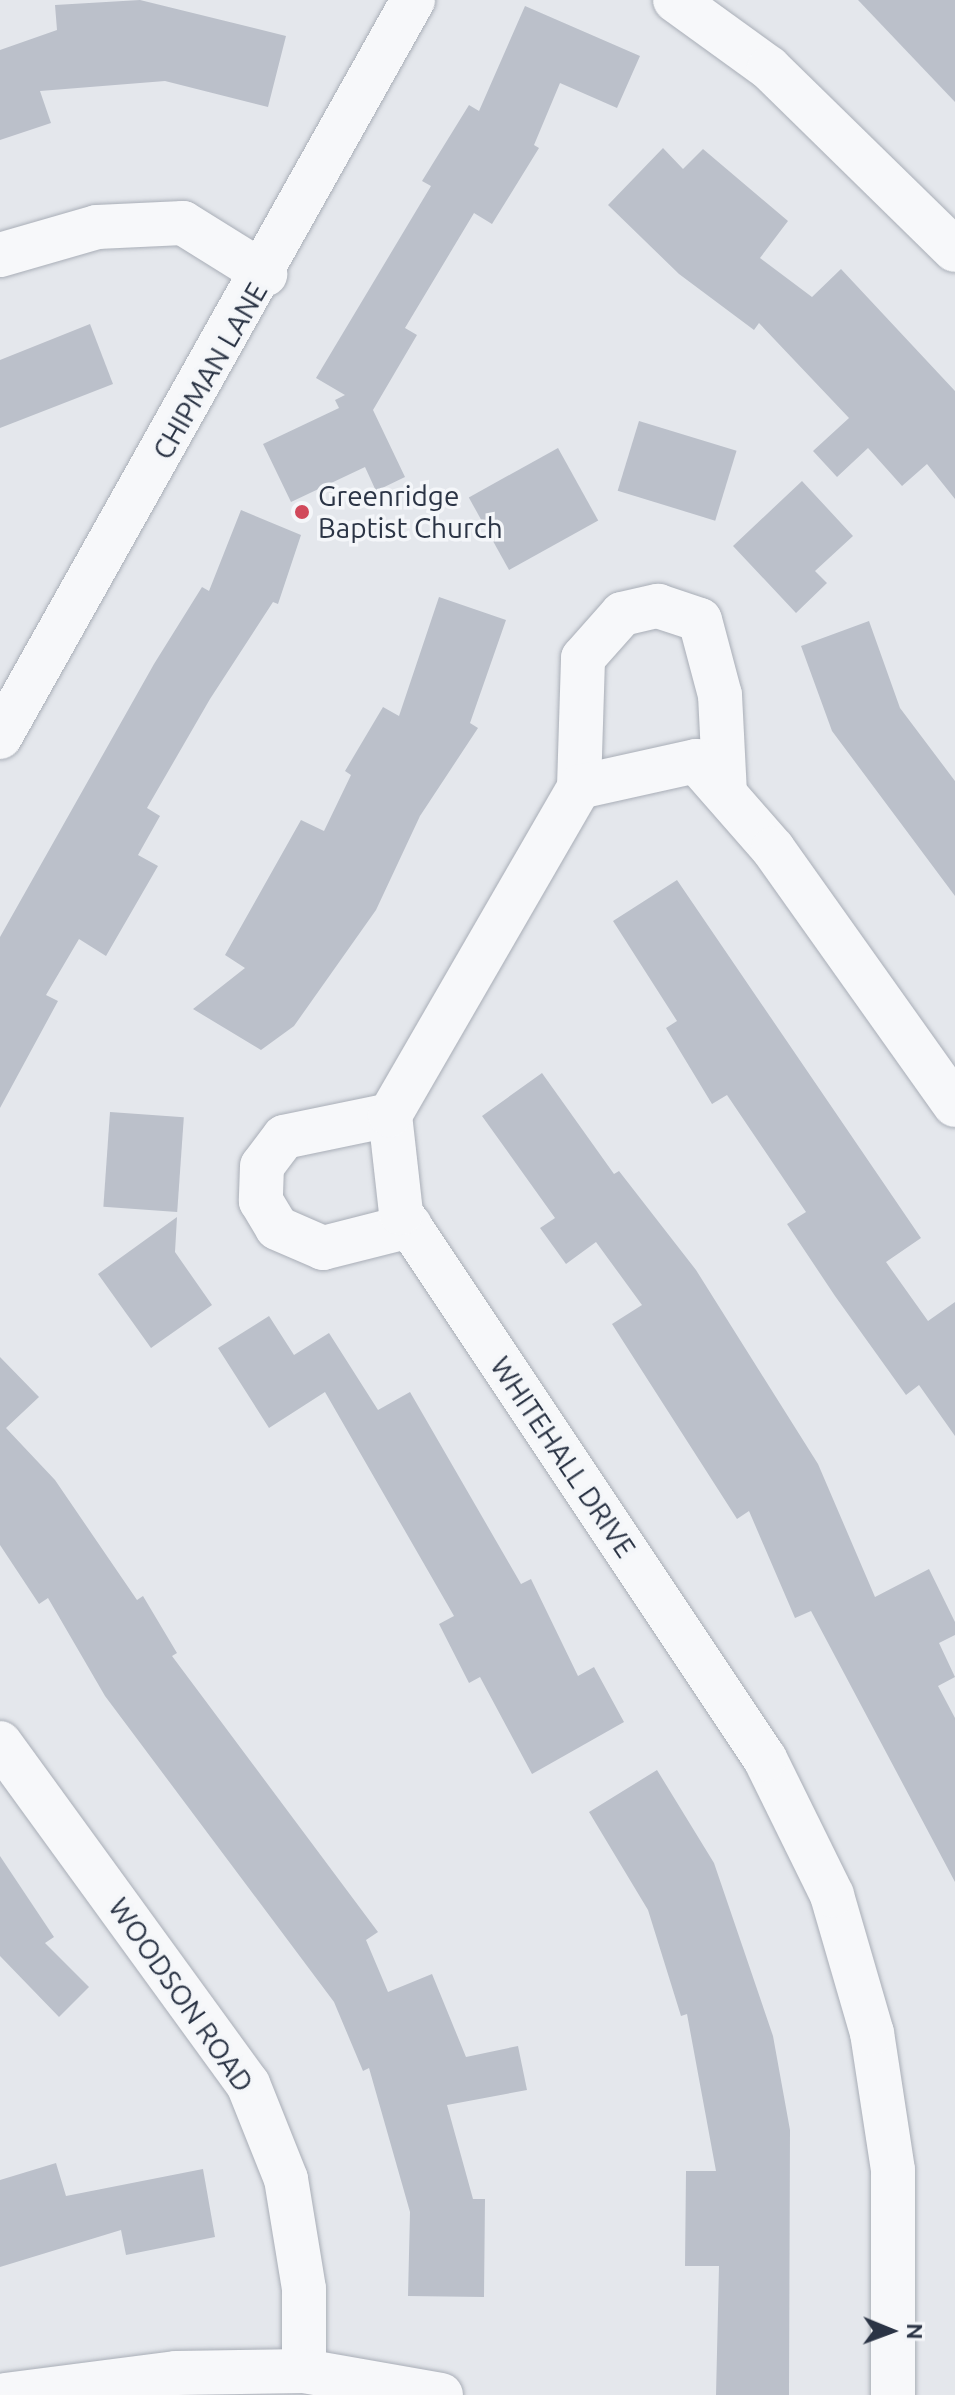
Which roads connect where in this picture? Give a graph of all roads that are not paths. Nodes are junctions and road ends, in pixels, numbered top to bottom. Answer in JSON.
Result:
{"nodes":[{"id":1,"x":413,"y":0,"type":"edge"},
{"id":2,"x":675,"y":0,"type":"edge"},
{"id":3,"x":955,"y":250,"type":"edge"},
{"id":4,"x":0,"y":255,"type":"edge"},
{"id":5,"x":265,"y":274,"type":"junction"},
{"id":6,"x":0,"y":737,"type":"edge"},
{"id":7,"x":579,"y":787,"type":"junction"},
{"id":8,"x":725,"y":793,"type":"junction"},
{"id":9,"x":955,"y":1105,"type":"edge"},
{"id":10,"x":390,"y":1115,"type":"junction"},
{"id":11,"x":410,"y":1226,"type":"junction"},
{"id":12,"x":7,"y":1764,"type":"edge"},
{"id":13,"x":304,"y":2371,"type":"junction"},
{"id":14,"x":5,"y":2395,"type":"edge"},
{"id":15,"x":441,"y":2395,"type":"edge"},
{"id":16,"x":893,"y":2395,"type":"edge"}],
"edges":[{"from":1,"to":5,"type":"street","name":"CHIPMAN LANE"},
{"from":2,"to":3,"type":"street"},
{"from":4,"to":5,"type":"street"},
{"from":5,"to":6,"type":"street","name":"CHIPMAN LANE"},
{"from":7,"to":8,"type":"street"},
{"from":7,"to":8,"type":"street"},
{"from":7,"to":10,"type":"street"},
{"from":8,"to":9,"type":"street"},
{"from":10,"to":11,"type":"street","name":"WHITEHALL DRIVE"},
{"from":10,"to":11,"type":"street"},
{"from":11,"to":16,"type":"street","name":"WHITEHALL DRIVE"},
{"from":12,"to":13,"type":"street","name":"WOODSON ROAD"},
{"from":13,"to":14,"type":"street"},
{"from":13,"to":15,"type":"street"}]}
